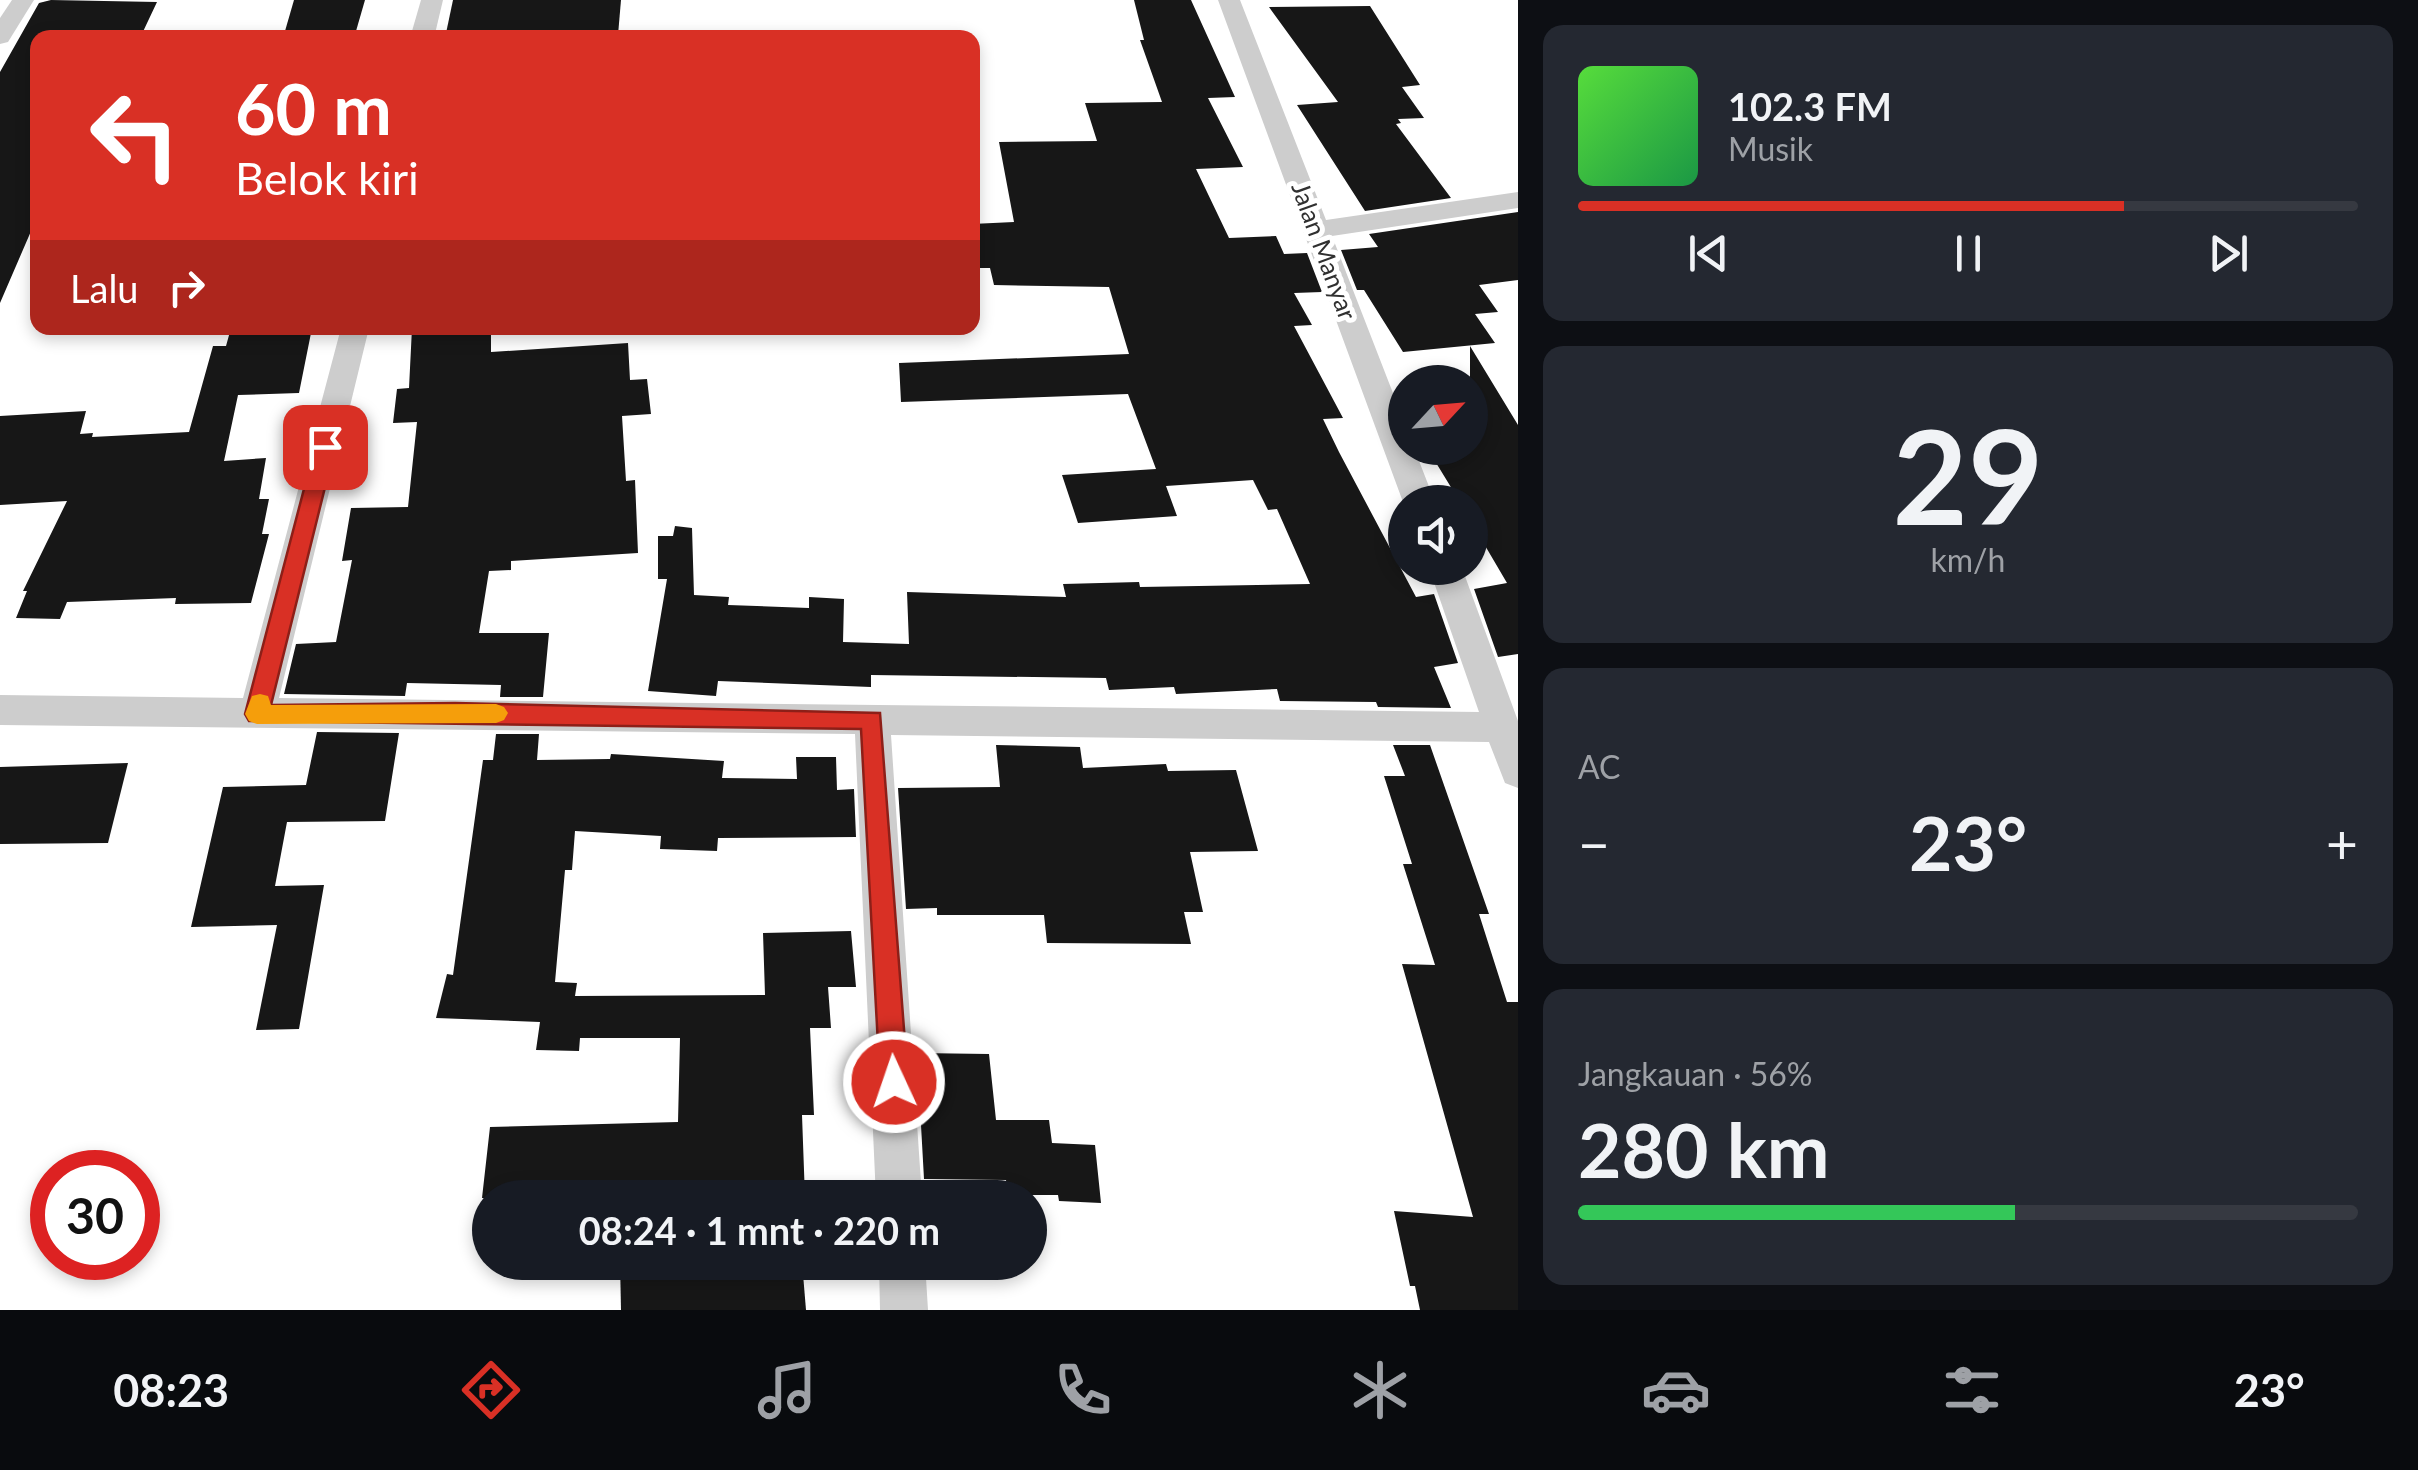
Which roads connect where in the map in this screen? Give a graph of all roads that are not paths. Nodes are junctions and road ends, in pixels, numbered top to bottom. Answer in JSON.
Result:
{"nodes":[{"id":1,"x":23,"y":0,"type":"edge"},
{"id":2,"x":432,"y":0,"type":"edge"},
{"id":3,"x":1229,"y":0,"type":"edge"},
{"id":4,"x":424,"y":30,"type":"edge"},
{"id":5,"x":0,"y":37,"type":"edge"},
{"id":6,"x":1518,"y":200,"type":"edge"},
{"id":7,"x":1316,"y":230,"type":"junction"},
{"id":8,"x":352,"y":335,"type":"edge"},
{"id":9,"x":1414,"y":485,"type":"edge"},
{"id":10,"x":1452,"y":585,"type":"edge"},
{"id":11,"x":0,"y":710,"type":"edge"},
{"id":12,"x":257,"y":714,"type":"junction"},
{"id":13,"x":872,"y":720,"type":"junction"},
{"id":14,"x":1502,"y":727,"type":"junction"},
{"id":15,"x":1518,"y":772,"type":"edge"},
{"id":16,"x":898,"y":1180,"type":"edge"},
{"id":17,"x":903,"y":1280,"type":"edge"},
{"id":18,"x":904,"y":1310,"type":"edge"}],
"edges":[{"from":1,"to":5,"type":"street"},
{"from":2,"to":4,"type":"street"},
{"from":3,"to":7,"type":"street","name":"Jalan Manyar"},
{"from":6,"to":7,"type":"street"},
{"from":7,"to":9,"type":"street","name":"Jalan Manyar"},
{"from":8,"to":12,"type":"street"},
{"from":10,"to":14,"type":"street"},
{"from":11,"to":12,"type":"street"},
{"from":12,"to":13,"type":"street"},
{"from":13,"to":14,"type":"street"},
{"from":13,"to":16,"type":"street"},
{"from":14,"to":15,"type":"street"},
{"from":17,"to":18,"type":"street"}]}
